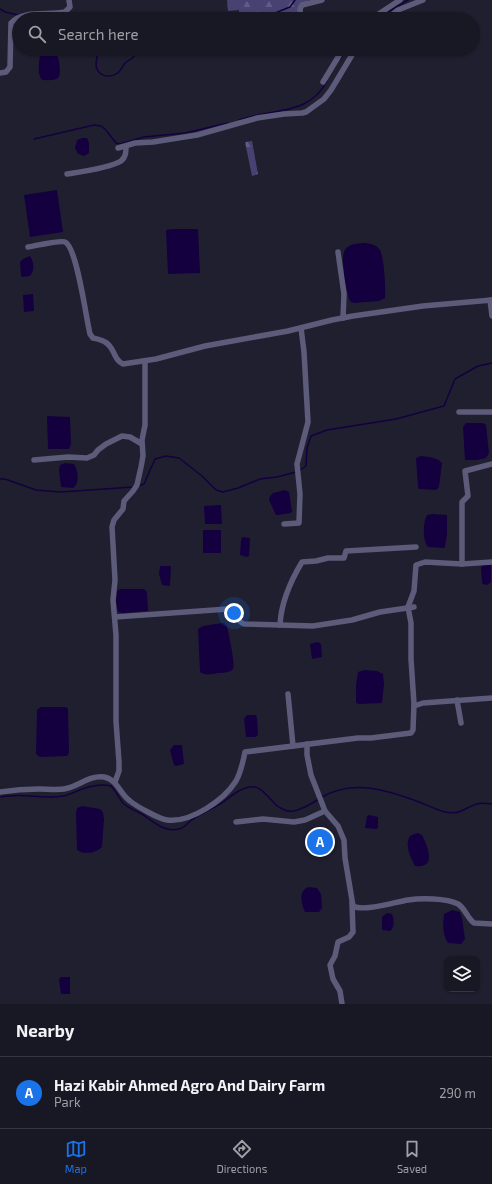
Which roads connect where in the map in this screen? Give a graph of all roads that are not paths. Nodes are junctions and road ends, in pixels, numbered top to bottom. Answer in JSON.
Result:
{"nodes":[{"id":1,"x":69,"y":0,"type":"edge"},
{"id":2,"x":322,"y":0,"type":"edge"},
{"id":3,"x":400,"y":0,"type":"edge"},
{"id":4,"x":423,"y":0,"type":"edge"},
{"id":5,"x":65,"y":12,"type":"edge"},
{"id":6,"x":300,"y":12,"type":"edge"},
{"id":7,"x":382,"y":12,"type":"edge"},
{"id":8,"x":396,"y":12,"type":"edge"},
{"id":9,"x":12,"y":22,"type":"edge"},
{"id":10,"x":340,"y":56,"type":"edge"},
{"id":11,"x":351,"y":56,"type":"edge"},
{"id":12,"x":0,"y":73,"type":"edge"},
{"id":13,"x":323,"y":82,"type":"dead end"},
{"id":14,"x":126,"y":146,"type":"junction"},
{"id":15,"x":118,"y":148,"type":"dead end"},
{"id":16,"x":67,"y":174,"type":"dead end"},
{"id":17,"x":28,"y":247,"type":"dead end"},
{"id":18,"x":338,"y":252,"type":"dead end"},
{"id":19,"x":491,"y":300,"type":"edge"},
{"id":20,"x":492,"y":316,"type":"edge"},
{"id":21,"x":343,"y":318,"type":"junction"},
{"id":22,"x":301,"y":328,"type":"junction"},
{"id":23,"x":145,"y":361,"type":"junction"},
{"id":24,"x":459,"y":412,"type":"dead end"},
{"id":25,"x":492,"y":412,"type":"edge"},
{"id":26,"x":142,"y":444,"type":"junction"},
{"id":27,"x":34,"y":460,"type":"dead end"},
{"id":28,"x":492,"y":464,"type":"edge"},
{"id":29,"x":284,"y":524,"type":"dead end"},
{"id":30,"x":416,"y":547,"type":"dead end"},
{"id":31,"x":492,"y":562,"type":"edge"},
{"id":32,"x":462,"y":564,"type":"junction"},
{"id":33,"x":412,"y":608,"type":"junction"},
{"id":34,"x":115,"y":617,"type":"junction"},
{"id":35,"x":280,"y":625,"type":"junction"},
{"id":36,"x":288,"y":694,"type":"dead end"},
{"id":37,"x":492,"y":698,"type":"edge"},
{"id":38,"x":458,"y":700,"type":"junction"},
{"id":39,"x":414,"y":706,"type":"junction"},
{"id":40,"x":461,"y":723,"type":"dead end"},
{"id":41,"x":307,"y":744,"type":"junction"},
{"id":42,"x":293,"y":746,"type":"junction"},
{"id":43,"x":115,"y":782,"type":"junction"},
{"id":44,"x":0,"y":792,"type":"edge"},
{"id":45,"x":325,"y":811,"type":"junction"},
{"id":46,"x":236,"y":822,"type":"dead end"},
{"id":47,"x":352,"y":902,"type":"junction"},
{"id":48,"x":492,"y":924,"type":"edge"},
{"id":49,"x":342,"y":1004,"type":"edge"}],
"edges":[{"from":1,"to":5,"type":"street"},
{"from":2,"to":6,"type":"street"},
{"from":3,"to":7,"type":"street"},
{"from":4,"to":8,"type":"street"},
{"from":9,"to":12,"type":"street"},
{"from":10,"to":13,"type":"street"},
{"from":11,"to":14,"type":"street"},
{"from":14,"to":15,"type":"street"},
{"from":14,"to":16,"type":"street"},
{"from":17,"to":23,"type":"street"},
{"from":18,"to":21,"type":"street"},
{"from":19,"to":20,"type":"street"},
{"from":19,"to":21,"type":"street"},
{"from":21,"to":22,"type":"street"},
{"from":22,"to":23,"type":"street"},
{"from":22,"to":29,"type":"street"},
{"from":23,"to":26,"type":"street"},
{"from":24,"to":25,"type":"street"},
{"from":26,"to":27,"type":"street"},
{"from":26,"to":34,"type":"street"},
{"from":28,"to":32,"type":"street"},
{"from":30,"to":35,"type":"street"},
{"from":31,"to":32,"type":"street"},
{"from":32,"to":33,"type":"street"},
{"from":33,"to":35,"type":"street"},
{"from":33,"to":39,"type":"street"},
{"from":34,"to":35,"type":"street"},
{"from":34,"to":43,"type":"street"},
{"from":36,"to":42,"type":"street"},
{"from":37,"to":38,"type":"street"},
{"from":38,"to":39,"type":"street"},
{"from":38,"to":40,"type":"street"},
{"from":39,"to":41,"type":"street"},
{"from":41,"to":42,"type":"street"},
{"from":41,"to":45,"type":"street"},
{"from":42,"to":43,"type":"street"},
{"from":43,"to":44,"type":"street"},
{"from":45,"to":46,"type":"street"},
{"from":45,"to":47,"type":"street"},
{"from":47,"to":48,"type":"street"},
{"from":47,"to":49,"type":"street"}]}
